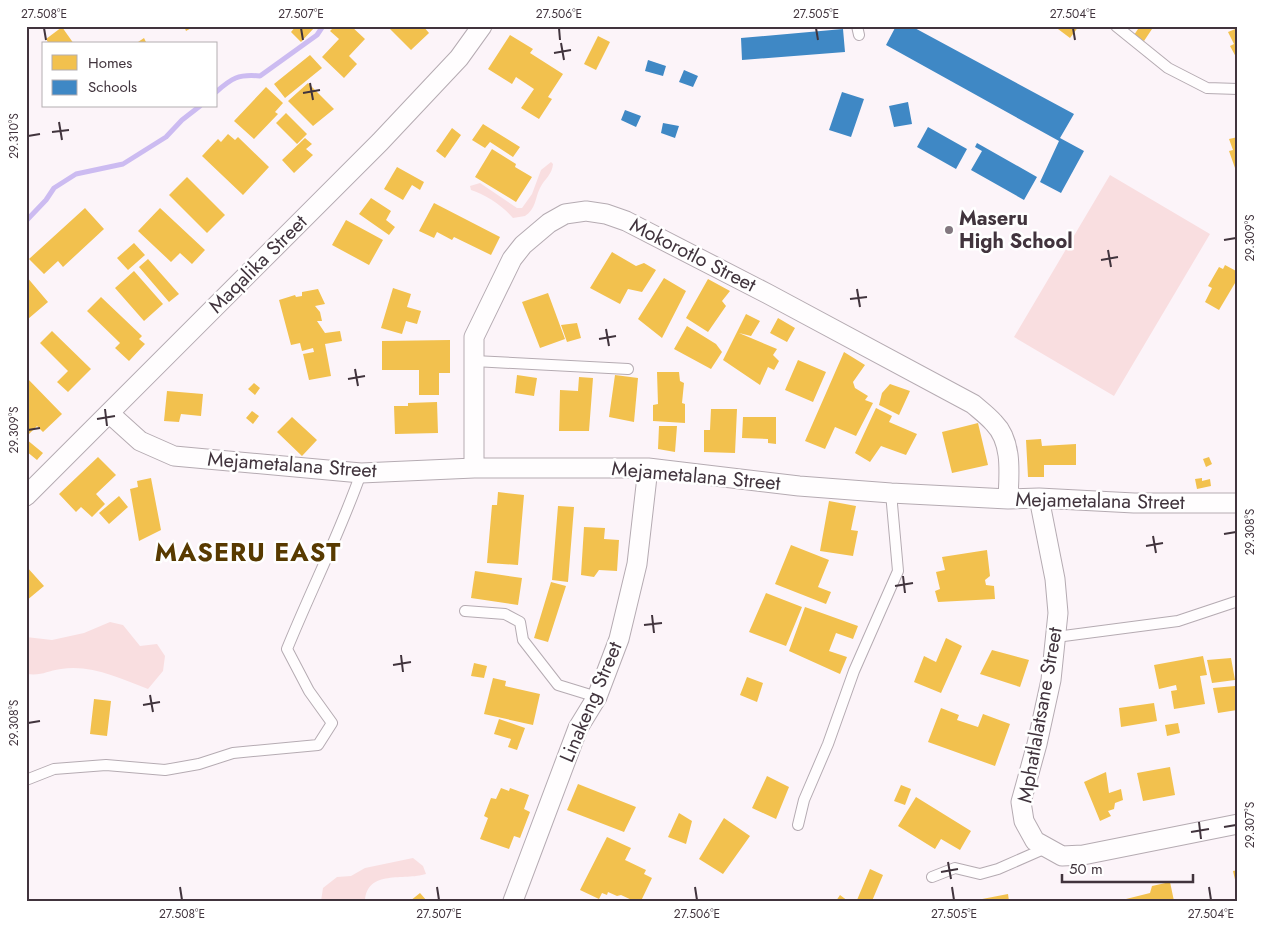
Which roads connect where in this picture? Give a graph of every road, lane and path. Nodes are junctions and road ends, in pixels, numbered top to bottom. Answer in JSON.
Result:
{"nodes":[{"id":1,"x":482,"y":26,"type":"edge"},
{"id":2,"x":1116,"y":26,"type":"edge"},
{"id":3,"x":1238,"y":89,"type":"edge"},
{"id":4,"x":474,"y":361,"type":"junction"},
{"id":5,"x":628,"y":369,"type":"dead end"},
{"id":6,"x":109,"y":412,"type":"junction"},
{"id":7,"x":474,"y":468,"type":"junction"},
{"id":8,"x":648,"y":468,"type":"junction"},
{"id":9,"x":361,"y":473,"type":"junction"},
{"id":10,"x":892,"y":493,"type":"junction"},
{"id":11,"x":26,"y":496,"type":"edge"},
{"id":12,"x":1039,"y":498,"type":"junction"},
{"id":13,"x":1008,"y":499,"type":"junction"},
{"id":14,"x":1238,"y":503,"type":"edge"},
{"id":15,"x":1238,"y":602,"type":"edge"},
{"id":16,"x":465,"y":611,"type":"dead end"},
{"id":17,"x":1056,"y":637,"type":"junction"},
{"id":18,"x":597,"y":697,"type":"junction"},
{"id":19,"x":26,"y":780,"type":"edge"},
{"id":20,"x":1238,"y":824,"type":"edge"},
{"id":21,"x":798,"y":825,"type":"dead end"},
{"id":22,"x":1046,"y":848,"type":"junction"},
{"id":23,"x":932,"y":877,"type":"dead end"},
{"id":24,"x":513,"y":901,"type":"edge"}],
"edges":[{"from":1,"to":6,"type":"street","name":"Maqalika Street"},
{"from":2,"to":3,"type":"lane"},
{"from":4,"to":5,"type":"lane"},
{"from":4,"to":7,"type":"street","name":"Mokorotlo Street"},
{"from":4,"to":13,"type":"street","name":"Mokorotlo Street"},
{"from":6,"to":9,"type":"street","name":"Mejametalana Street"},
{"from":6,"to":11,"type":"street","name":"Maqalika Street"},
{"from":7,"to":8,"type":"street","name":"Mejametalana Street"},
{"from":7,"to":9,"type":"street","name":"Mejametalana Street"},
{"from":8,"to":10,"type":"street","name":"Mejametalana Street"},
{"from":8,"to":18,"type":"street","name":"Linakeng Street"},
{"from":9,"to":19,"type":"lane"},
{"from":10,"to":13,"type":"street","name":"Mejametalana Street"},
{"from":10,"to":21,"type":"lane"},
{"from":12,"to":13,"type":"street","name":"Mejametalana Street"},
{"from":12,"to":14,"type":"street","name":"Mejametalana Street"},
{"from":12,"to":17,"type":"street","name":"Mphatlalatsane Street"},
{"from":15,"to":17,"type":"lane"},
{"from":16,"to":18,"type":"lane"},
{"from":17,"to":22,"type":"street","name":"Mphatlalatsane Street"},
{"from":18,"to":24,"type":"street","name":"Linakeng Street"},
{"from":20,"to":22,"type":"street","name":"Mphatlalatsane Street"},
{"from":22,"to":23,"type":"lane"}]}
